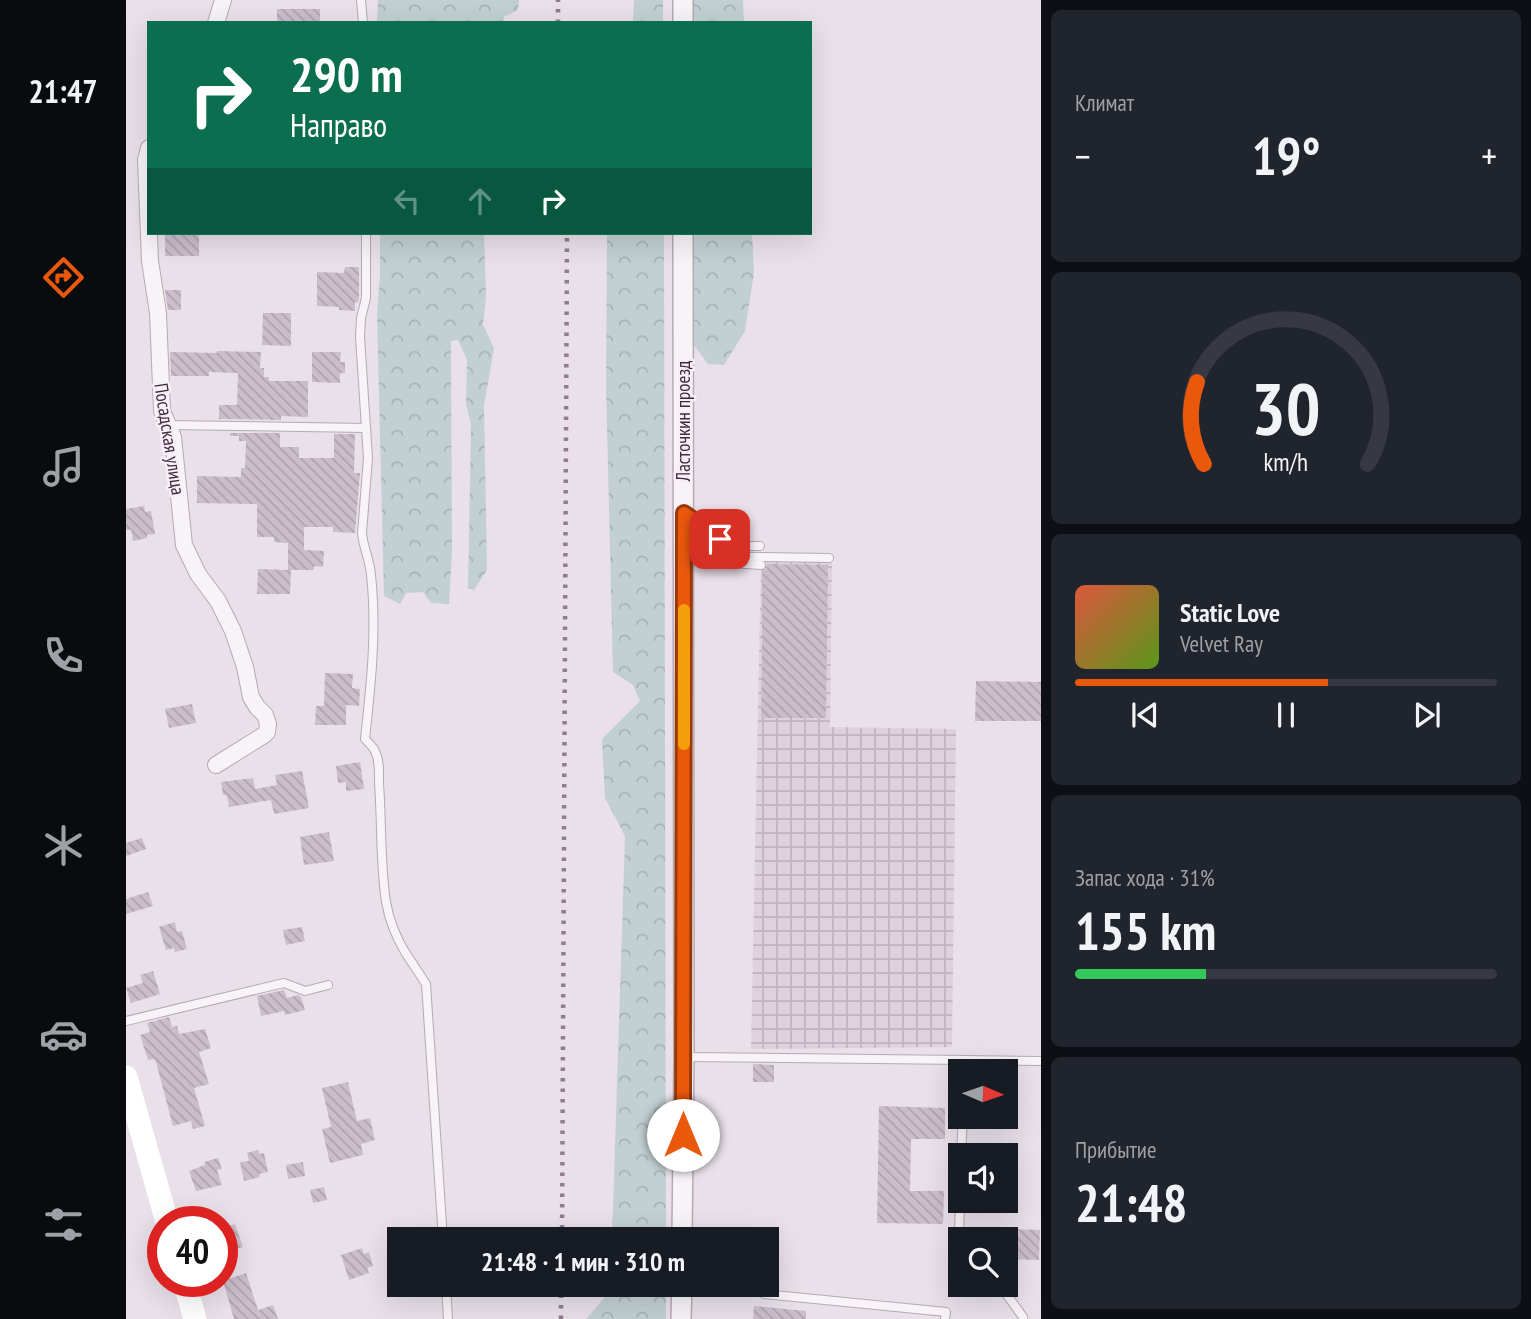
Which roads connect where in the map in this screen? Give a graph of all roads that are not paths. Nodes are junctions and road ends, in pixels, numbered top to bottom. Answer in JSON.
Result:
{"nodes":[{"id":1,"x":223,"y":0,"type":"edge"},
{"id":2,"x":361,"y":0,"type":"edge"},
{"id":3,"x":683,"y":0,"type":"edge"},
{"id":4,"x":216,"y":21,"type":"edge"},
{"id":5,"x":363,"y":21,"type":"edge"},
{"id":6,"x":683,"y":21,"type":"edge"},
{"id":7,"x":147,"y":156,"type":"edge"},
{"id":8,"x":147,"y":185,"type":"edge"},
{"id":9,"x":149,"y":235,"type":"edge"},
{"id":10,"x":366,"y":235,"type":"edge"},
{"id":11,"x":683,"y":235,"type":"edge"},
{"id":12,"x":168,"y":425,"type":"junction"},
{"id":13,"x":366,"y":428,"type":"junction"},
{"id":14,"x":684,"y":513,"type":"junction"},
{"id":15,"x":760,"y":546,"type":"dead end"},
{"id":16,"x":684,"y":556,"type":"junction"},
{"id":17,"x":717,"y":556,"type":"junction"},
{"id":18,"x":829,"y":558,"type":"dead end"},
{"id":19,"x":761,"y":565,"type":"dead end"},
{"id":20,"x":216,"y":765,"type":"dead end"},
{"id":21,"x":328,"y":985,"type":"dead end"},
{"id":22,"x":126,"y":1021,"type":"edge"},
{"id":23,"x":684,"y":1057,"type":"junction"},
{"id":24,"x":965,"y":1059,"type":"edge"},
{"id":25,"x":1018,"y":1060,"type":"edge"},
{"id":26,"x":1041,"y":1061,"type":"edge"},
{"id":27,"x":126,"y":1077,"type":"edge"},
{"id":28,"x":162,"y":1206,"type":"edge"},
{"id":29,"x":442,"y":1227,"type":"edge"},
{"id":30,"x":682,"y":1227,"type":"edge"},
{"id":31,"x":779,"y":1295,"type":"edge"},
{"id":32,"x":189,"y":1297,"type":"edge"},
{"id":33,"x":447,"y":1297,"type":"edge"},
{"id":34,"x":682,"y":1297,"type":"edge"},
{"id":35,"x":1008,"y":1297,"type":"edge"},
{"id":36,"x":1023,"y":1317,"type":"dead end"},
{"id":37,"x":195,"y":1319,"type":"edge"},
{"id":38,"x":448,"y":1319,"type":"edge"},
{"id":39,"x":681,"y":1319,"type":"edge"},
{"id":40,"x":945,"y":1319,"type":"edge"}],
"edges":[{"from":1,"to":4,"type":"street"},
{"from":2,"to":5,"type":"lane"},
{"from":3,"to":6,"type":"street"},
{"from":7,"to":8,"type":"street","name":"Посадская улица"},
{"from":9,"to":12,"type":"street","name":"Посадская улица"},
{"from":10,"to":13,"type":"lane"},
{"from":11,"to":14,"type":"street","name":"Ласточкин проезд"},
{"from":12,"to":13,"type":"lane"},
{"from":12,"to":20,"type":"street","name":"Посадская улица"},
{"from":13,"to":29,"type":"lane"},
{"from":14,"to":15,"type":"lane"},
{"from":14,"to":16,"type":"street","name":"Ласточкин проезд"},
{"from":16,"to":17,"type":"lane"},
{"from":16,"to":23,"type":"street","name":"Ласточкин проезд"},
{"from":17,"to":18,"type":"lane"},
{"from":17,"to":19,"type":"lane"},
{"from":21,"to":22,"type":"lane"},
{"from":23,"to":24,"type":"lane"},
{"from":23,"to":30,"type":"street","name":"Ласточкин проезд"},
{"from":25,"to":26,"type":"lane"},
{"from":27,"to":28,"type":"main road"},
{"from":31,"to":40,"type":"lane"},
{"from":32,"to":37,"type":"main road"},
{"from":33,"to":38,"type":"lane"},
{"from":34,"to":39,"type":"street"},
{"from":35,"to":36,"type":"lane"}]}
